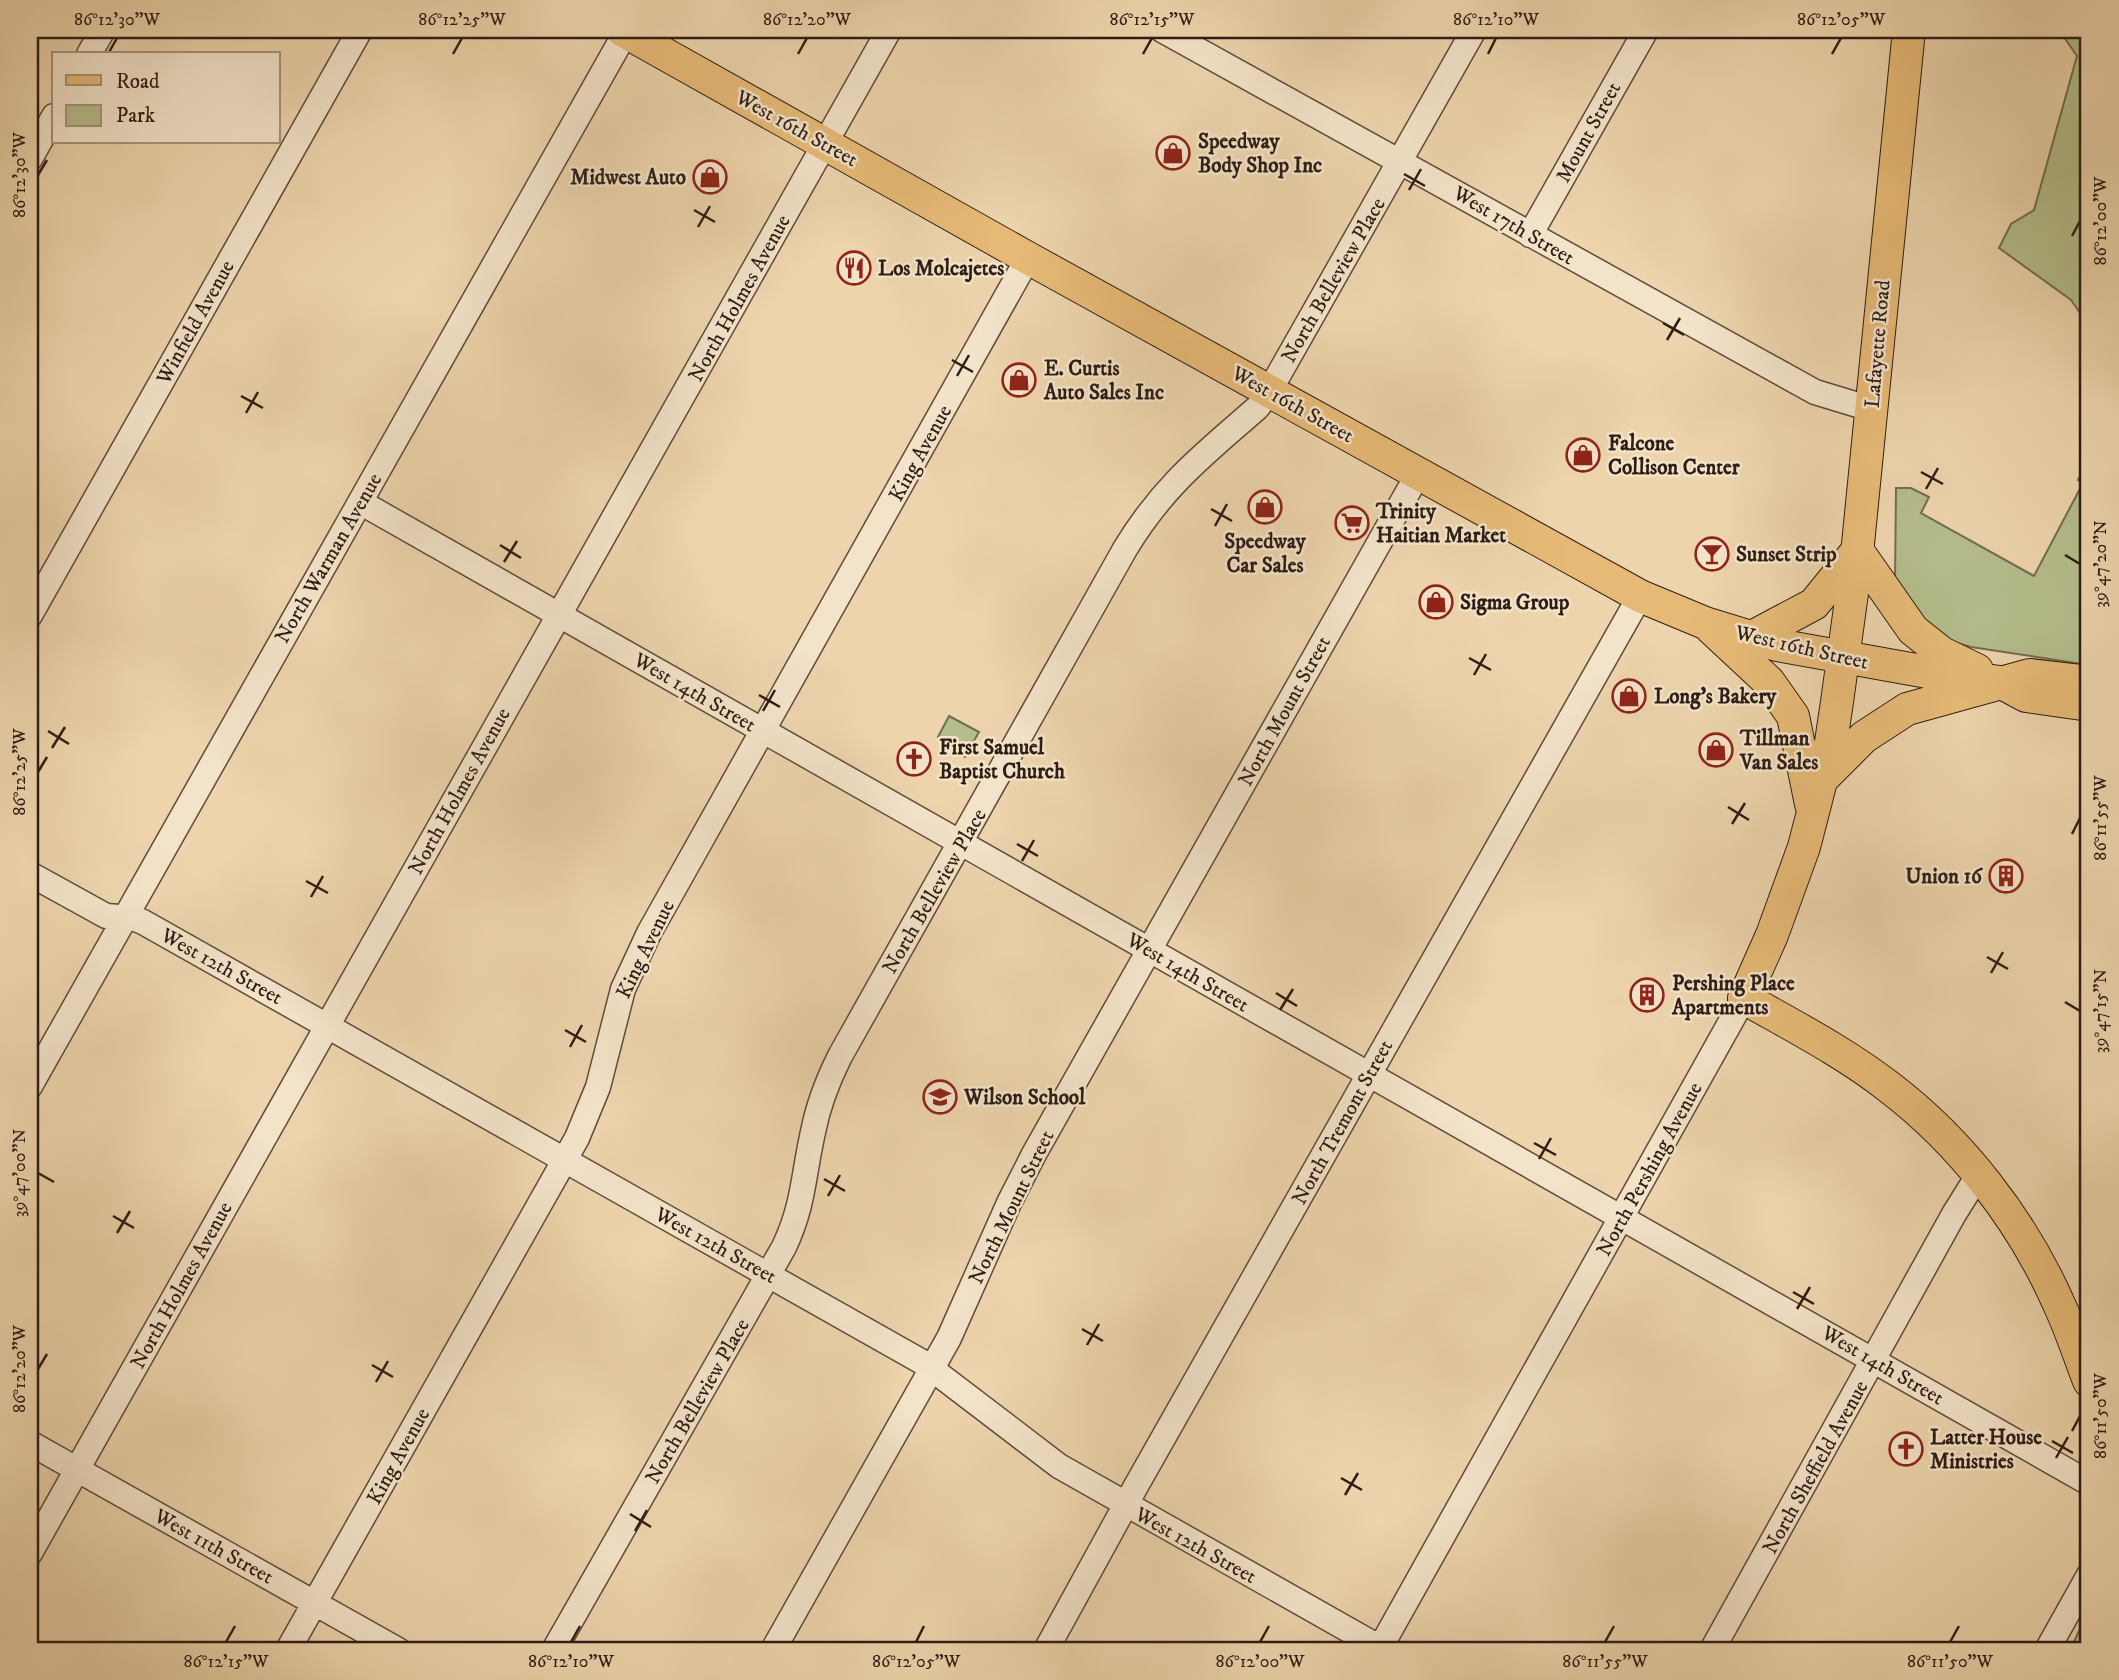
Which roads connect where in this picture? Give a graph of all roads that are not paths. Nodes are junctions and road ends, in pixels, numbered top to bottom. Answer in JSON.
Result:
{"nodes":[{"id":1,"x":103,"y":30,"type":"edge"},
{"id":2,"x":360,"y":30,"type":"edge"},
{"id":3,"x":890,"y":30,"type":"edge"},
{"id":4,"x":1162,"y":30,"type":"edge"},
{"id":5,"x":1474,"y":30,"type":"edge"},
{"id":6,"x":1646,"y":30,"type":"edge"},
{"id":7,"x":1909,"y":30,"type":"edge"},
{"id":8,"x":625,"y":31,"type":"edge"},
{"id":9,"x":90,"y":52,"type":"edge"},
{"id":10,"x":52,"y":120,"type":"edge"},
{"id":11,"x":825,"y":144,"type":"junction"},
{"id":12,"x":30,"y":159,"type":"edge"},
{"id":13,"x":1400,"y":161,"type":"junction"},
{"id":14,"x":1530,"y":235,"type":"junction"},
{"id":15,"x":1028,"y":258,"type":"junction"},
{"id":16,"x":1270,"y":391,"type":"junction"},
{"id":17,"x":1871,"y":410,"type":"junction"},
{"id":18,"x":1418,"y":474,"type":"junction"},
{"id":19,"x":360,"y":502,"type":"junction"},
{"id":20,"x":1857,"y":550,"type":"junction"},
{"id":21,"x":1640,"y":596,"type":"junction"},
{"id":22,"x":30,"y":615,"type":"edge"},
{"id":23,"x":559,"y":615,"type":"junction"},
{"id":24,"x":1705,"y":622,"type":"junction"},
{"id":25,"x":1752,"y":638,"type":"junction"},
{"id":26,"x":1843,"y":658,"type":"junction"},
{"id":27,"x":2000,"y":682,"type":"junction"},
{"id":28,"x":2076,"y":692,"type":"edge"},
{"id":29,"x":763,"y":731,"type":"junction"},
{"id":30,"x":1816,"y":795,"type":"junction"},
{"id":31,"x":961,"y":843,"type":"junction"},
{"id":32,"x":30,"y":874,"type":"edge"},
{"id":33,"x":124,"y":918,"type":"junction"},
{"id":34,"x":1150,"y":950,"type":"junction"},
{"id":35,"x":1744,"y":998,"type":"junction"},
{"id":36,"x":327,"y":1025,"type":"junction"},
{"id":37,"x":1369,"y":1073,"type":"junction"},
{"id":38,"x":30,"y":1086,"type":"edge"},
{"id":39,"x":565,"y":1160,"type":"junction"},
{"id":40,"x":1979,"y":1174,"type":"junction"},
{"id":41,"x":1622,"y":1217,"type":"junction"},
{"id":42,"x":769,"y":1275,"type":"junction"},
{"id":43,"x":1875,"y":1360,"type":"junction"},
{"id":44,"x":932,"y":1369,"type":"junction"},
{"id":45,"x":2089,"y":1381,"type":"edge"},
{"id":46,"x":30,"y":1443,"type":"edge"},
{"id":47,"x":77,"y":1469,"type":"junction"},
{"id":48,"x":2089,"y":1483,"type":"edge"},
{"id":49,"x":1126,"y":1506,"type":"junction"},
{"id":50,"x":30,"y":1553,"type":"edge"},
{"id":51,"x":2089,"y":1575,"type":"edge"},
{"id":52,"x":314,"y":1603,"type":"junction"},
{"id":53,"x":1381,"y":1649,"type":"edge"},
{"id":54,"x":288,"y":1650,"type":"edge"},
{"id":55,"x":398,"y":1650,"type":"edge"},
{"id":56,"x":555,"y":1650,"type":"edge"},
{"id":57,"x":773,"y":1650,"type":"edge"},
{"id":58,"x":1046,"y":1650,"type":"edge"},
{"id":59,"x":1712,"y":1650,"type":"edge"},
{"id":60,"x":2047,"y":1650,"type":"edge"}],
"edges":[{"from":1,"to":9,"type":"street"},
{"from":2,"to":22,"type":"street","name":"Winfield Avenue"},
{"from":3,"to":11,"type":"street","name":"North Holmes Avenue"},
{"from":4,"to":13,"type":"street","name":"West 17th Street"},
{"from":5,"to":13,"type":"street","name":"North Belleview Place"},
{"from":6,"to":14,"type":"street","name":"Mount Street"},
{"from":7,"to":17,"type":"main road","name":"Lafayette Road"},
{"from":8,"to":11,"type":"main road","name":"West 16th Street"},
{"from":8,"to":19,"type":"street","name":"North Warman Avenue"},
{"from":10,"to":12,"type":"street"},
{"from":11,"to":15,"type":"main road","name":"West 16th Street"},
{"from":11,"to":23,"type":"street","name":"North Holmes Avenue"},
{"from":13,"to":14,"type":"street","name":"West 17th Street"},
{"from":13,"to":16,"type":"street","name":"North Belleview Place"},
{"from":14,"to":17,"type":"street","name":"West 17th Street"},
{"from":15,"to":16,"type":"main road","name":"West 16th Street"},
{"from":15,"to":29,"type":"street","name":"King Avenue"},
{"from":16,"to":18,"type":"main road","name":"West 16th Street"},
{"from":16,"to":31,"type":"street","name":"North Belleview Place"},
{"from":17,"to":20,"type":"main road","name":"Lafayette Road"},
{"from":18,"to":21,"type":"main road","name":"West 16th Street"},
{"from":18,"to":34,"type":"street","name":"North Mount Street"},
{"from":19,"to":23,"type":"street","name":"West 14th Street"},
{"from":19,"to":33,"type":"street","name":"North Warman Avenue"},
{"from":20,"to":25,"type":"main road"},
{"from":20,"to":26,"type":"main road","name":"Lafayette Road"},
{"from":20,"to":27,"type":"main road"},
{"from":21,"to":24,"type":"main road","name":"West 16th Street"},
{"from":21,"to":37,"type":"street","name":"North Tremont Street"},
{"from":23,"to":29,"type":"street","name":"West 14th Street"},
{"from":23,"to":36,"type":"street","name":"North Holmes Avenue"},
{"from":24,"to":25,"type":"main road","name":"West 16th Street"},
{"from":24,"to":30,"type":"main road"},
{"from":25,"to":26,"type":"main road","name":"West 16th Street"},
{"from":26,"to":27,"type":"main road","name":"West 16th Street"},
{"from":26,"to":30,"type":"main road","name":"North Pershing Avenue"},
{"from":27,"to":28,"type":"main road","name":"West 16th Street"},
{"from":27,"to":30,"type":"main road"},
{"from":29,"to":31,"type":"street","name":"West 14th Street"},
{"from":29,"to":39,"type":"street","name":"King Avenue"},
{"from":30,"to":35,"type":"main road","name":"North Pershing Avenue"},
{"from":31,"to":34,"type":"street","name":"West 14th Street"},
{"from":31,"to":42,"type":"street","name":"North Belleview Place"},
{"from":32,"to":33,"type":"street","name":"West 12th Street"},
{"from":33,"to":36,"type":"street","name":"West 12th Street"},
{"from":33,"to":38,"type":"street","name":"North Warman Avenue"},
{"from":34,"to":37,"type":"street","name":"West 14th Street"},
{"from":34,"to":44,"type":"street","name":"North Mount Street"},
{"from":35,"to":40,"type":"main road"},
{"from":35,"to":41,"type":"street","name":"North Pershing Avenue"},
{"from":36,"to":39,"type":"street","name":"West 12th Street"},
{"from":36,"to":47,"type":"street","name":"North Holmes Avenue"},
{"from":37,"to":41,"type":"street","name":"West 14th Street"},
{"from":37,"to":49,"type":"street","name":"North Tremont Street"},
{"from":39,"to":42,"type":"street","name":"West 12th Street"},
{"from":39,"to":52,"type":"street","name":"King Avenue"},
{"from":40,"to":43,"type":"street","name":"North Sheffield Avenue"},
{"from":40,"to":45,"type":"main road"},
{"from":41,"to":43,"type":"street","name":"West 14th Street"},
{"from":41,"to":53,"type":"street","name":"North Pershing Avenue"},
{"from":42,"to":44,"type":"street","name":"West 12th Street"},
{"from":42,"to":56,"type":"street","name":"North Belleview Place"},
{"from":43,"to":48,"type":"street","name":"West 14th Street"},
{"from":43,"to":59,"type":"street","name":"North Sheffield Avenue"},
{"from":44,"to":49,"type":"street","name":"West 12th Street"},
{"from":44,"to":57,"type":"street","name":"North Mount Street"},
{"from":46,"to":47,"type":"street","name":"West 11th Street"},
{"from":47,"to":50,"type":"street","name":"North Holmes Avenue"},
{"from":47,"to":52,"type":"street","name":"West 11th Street"},
{"from":49,"to":53,"type":"street","name":"West 12th Street"},
{"from":49,"to":58,"type":"street","name":"North Tremont Street"},
{"from":51,"to":60,"type":"street"},
{"from":52,"to":54,"type":"street","name":"King Avenue"},
{"from":52,"to":55,"type":"street","name":"West 11th Street"}]}
